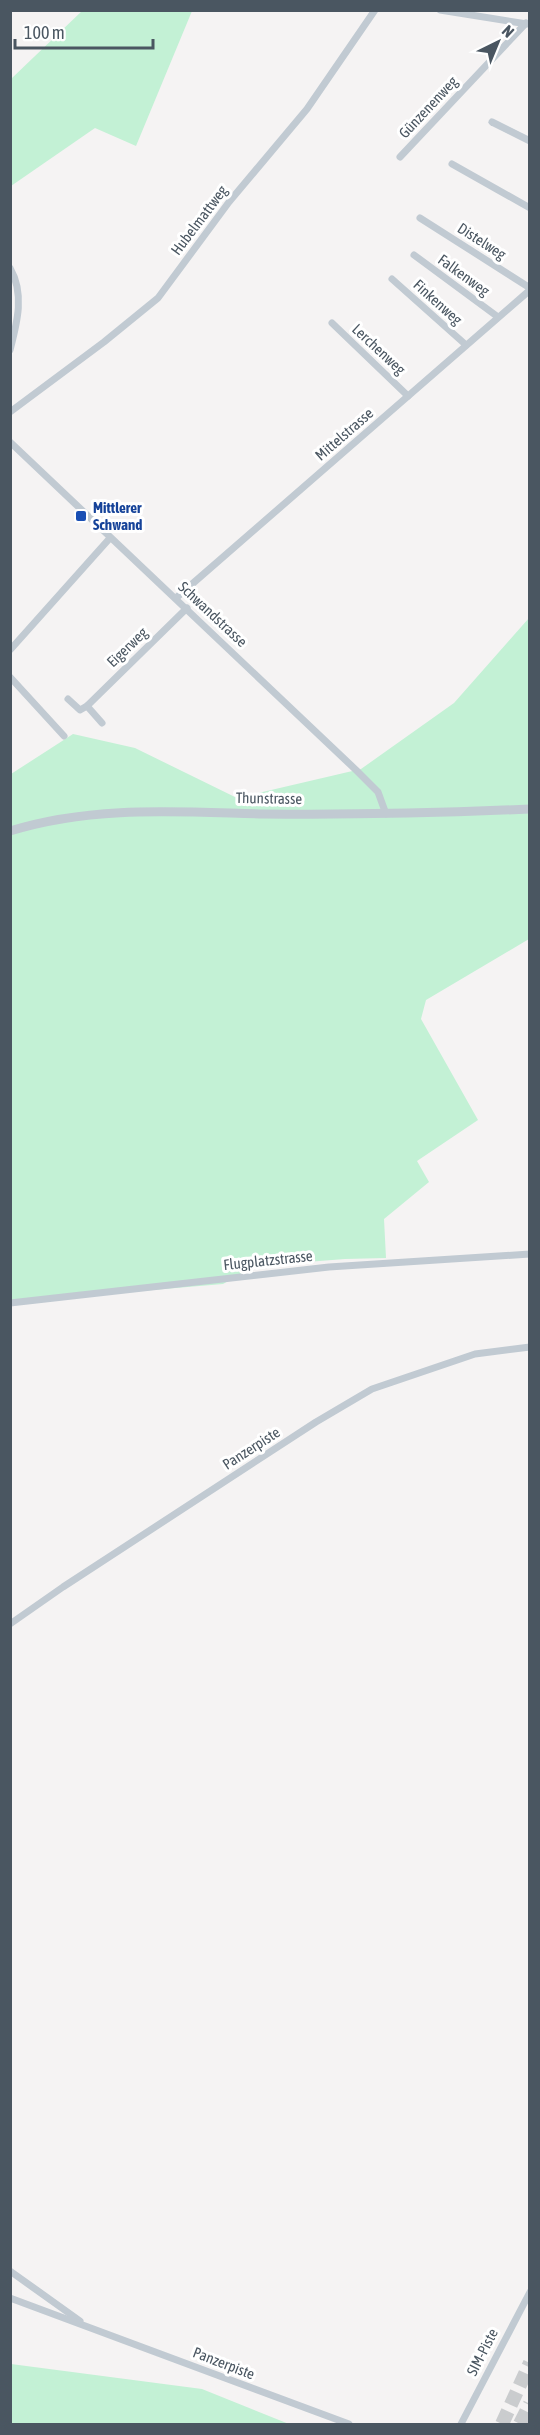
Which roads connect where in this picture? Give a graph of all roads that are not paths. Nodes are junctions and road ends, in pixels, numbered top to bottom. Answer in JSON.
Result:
{"nodes":[{"id":1,"x":375,"y":10,"type":"edge"},
{"id":2,"x":440,"y":10,"type":"edge"},
{"id":3,"x":528,"y":24,"type":"edge"},
{"id":4,"x":492,"y":122,"type":"dead end"},
{"id":5,"x":530,"y":141,"type":"edge"},
{"id":6,"x":400,"y":157,"type":"dead end"},
{"id":7,"x":452,"y":164,"type":"dead end"},
{"id":8,"x":530,"y":208,"type":"edge"},
{"id":9,"x":420,"y":218,"type":"dead end"},
{"id":10,"x":414,"y":255,"type":"dead end"},
{"id":11,"x":10,"y":268,"type":"edge"},
{"id":12,"x":392,"y":279,"type":"dead end"},
{"id":13,"x":530,"y":289,"type":"edge"},
{"id":14,"x":498,"y":317,"type":"junction"},
{"id":15,"x":332,"y":323,"type":"dead end"},
{"id":16,"x":466,"y":345,"type":"junction"},
{"id":17,"x":10,"y":350,"type":"edge"},
{"id":18,"x":408,"y":396,"type":"junction"},
{"id":19,"x":10,"y":412,"type":"edge"},
{"id":20,"x":10,"y":442,"type":"edge"},
{"id":21,"x":110,"y":538,"type":"junction"},
{"id":22,"x":176,"y":598,"type":"junction"},
{"id":23,"x":187,"y":608,"type":"junction"},
{"id":24,"x":10,"y":650,"type":"edge"},
{"id":25,"x":10,"y":677,"type":"edge"},
{"id":26,"x":68,"y":699,"type":"dead end"},
{"id":27,"x":87,"y":705,"type":"junction"},
{"id":28,"x":102,"y":723,"type":"dead end"},
{"id":29,"x":64,"y":736,"type":"dead end"},
{"id":30,"x":530,"y":809,"type":"edge"},
{"id":31,"x":386,"y":814,"type":"junction"},
{"id":32,"x":10,"y":831,"type":"edge"},
{"id":33,"x":530,"y":1254,"type":"edge"},
{"id":34,"x":10,"y":1303,"type":"edge"},
{"id":35,"x":530,"y":1347,"type":"edge"},
{"id":36,"x":10,"y":1624,"type":"edge"},
{"id":37,"x":10,"y":2271,"type":"edge"},
{"id":38,"x":530,"y":2292,"type":"edge"},
{"id":39,"x":10,"y":2298,"type":"edge"},
{"id":40,"x":89,"y":2327,"type":"junction"},
{"id":41,"x":349,"y":2424,"type":"edge"},
{"id":42,"x":460,"y":2424,"type":"edge"}],
"edges":[{"from":1,"to":19,"type":"street","name":"Hubelmattweg"},
{"from":2,"to":3,"type":"street"},
{"from":3,"to":6,"type":"street","name":"Günzenenweg"},
{"from":4,"to":5,"type":"street"},
{"from":7,"to":8,"type":"street"},
{"from":9,"to":13,"type":"street","name":"Distelweg"},
{"from":10,"to":14,"type":"street","name":"Falkenweg"},
{"from":11,"to":17,"type":"street"},
{"from":12,"to":16,"type":"street","name":"Finkenweg"},
{"from":13,"to":14,"type":"street","name":"Mittelstrasse"},
{"from":14,"to":16,"type":"street","name":"Mittelstrasse"},
{"from":15,"to":18,"type":"street","name":"Lerchenweg"},
{"from":16,"to":18,"type":"street","name":"Mittelstrasse"},
{"from":18,"to":22,"type":"street","name":"Mittelstrasse"},
{"from":20,"to":21,"type":"street","name":"Schwandstrasse"},
{"from":21,"to":22,"type":"street","name":"Schwandstrasse"},
{"from":21,"to":24,"type":"street"},
{"from":22,"to":23,"type":"street","name":"Schwandstrasse"},
{"from":23,"to":27,"type":"street","name":"Eigerweg"},
{"from":23,"to":31,"type":"street","name":"Schwandstrasse"},
{"from":25,"to":29,"type":"street"},
{"from":26,"to":27,"type":"street"},
{"from":27,"to":28,"type":"street"},
{"from":30,"to":31,"type":"street","name":"Thunstrasse"},
{"from":31,"to":32,"type":"street","name":"Thunstrasse"},
{"from":33,"to":34,"type":"street","name":"Flugplatzstrasse"},
{"from":35,"to":36,"type":"street","name":"Panzerpiste"},
{"from":37,"to":40,"type":"street","name":"Panzerpiste"},
{"from":38,"to":42,"type":"street","name":"SIM-Piste"},
{"from":39,"to":40,"type":"street","name":"Panzerpiste"},
{"from":40,"to":41,"type":"street","name":"Panzerpiste"}]}
